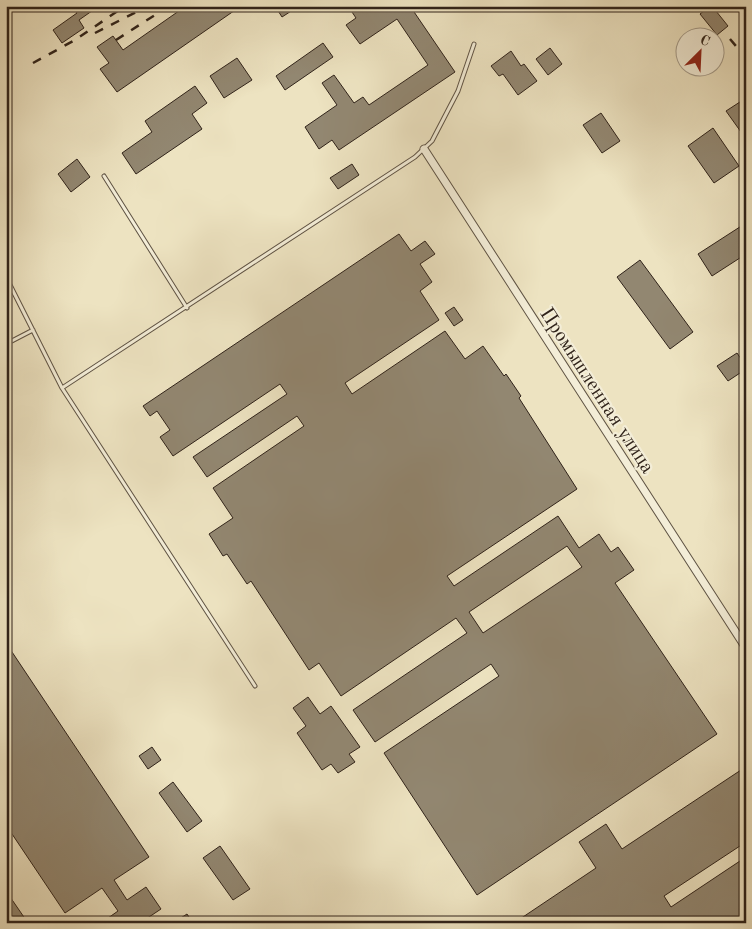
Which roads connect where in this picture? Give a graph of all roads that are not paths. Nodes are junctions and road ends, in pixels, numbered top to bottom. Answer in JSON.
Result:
{"nodes":[{"id":1,"x":474,"y":44,"type":"dead end"},
{"id":2,"x":424,"y":149,"type":"junction"},
{"id":3,"x":104,"y":176,"type":"dead end"},
{"id":4,"x":6,"y":277,"type":"edge"},
{"id":5,"x":187,"y":308,"type":"junction"},
{"id":6,"x":33,"y":330,"type":"junction"},
{"id":7,"x":6,"y":344,"type":"edge"},
{"id":8,"x":62,"y":388,"type":"junction"},
{"id":9,"x":746,"y":648,"type":"edge"},
{"id":10,"x":255,"y":686,"type":"dead end"}],
"edges":[{"from":1,"to":2,"type":"lane"},
{"from":2,"to":5,"type":"lane"},
{"from":2,"to":9,"type":"street","name":"Промышленная улица"},
{"from":3,"to":5,"type":"lane"},
{"from":4,"to":6,"type":"lane"},
{"from":5,"to":8,"type":"lane"},
{"from":6,"to":7,"type":"lane"},
{"from":6,"to":8,"type":"lane"},
{"from":8,"to":10,"type":"lane"}]}
